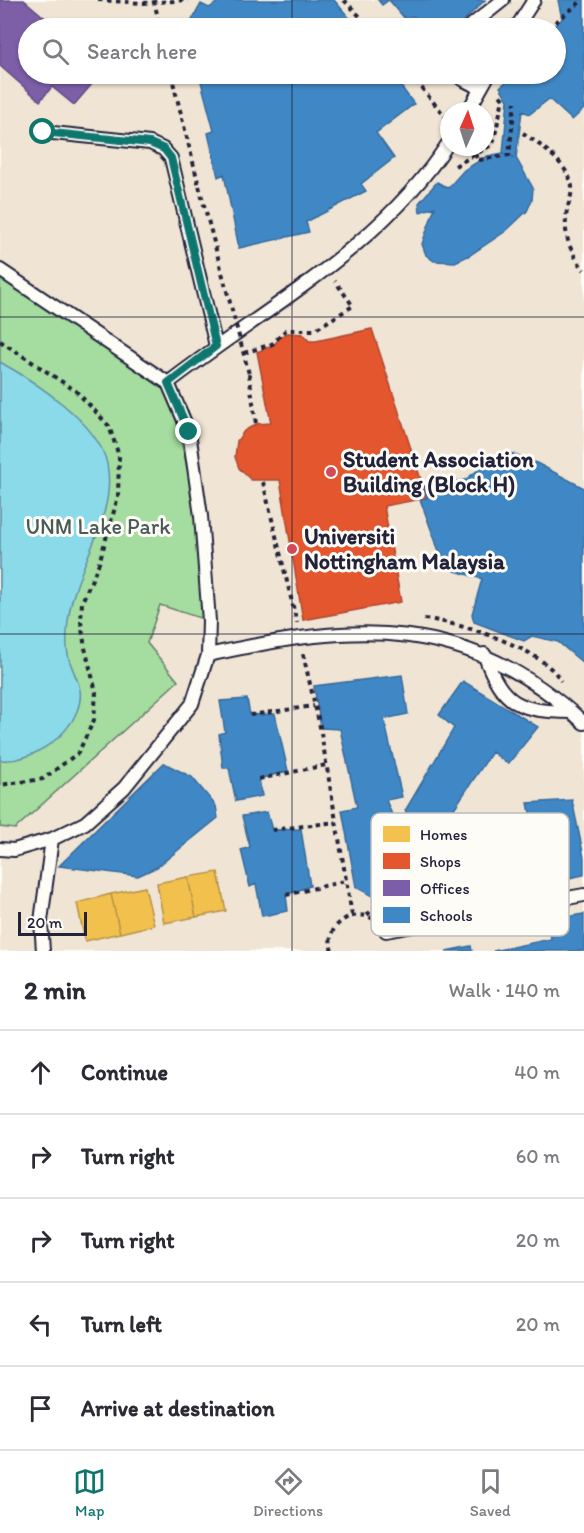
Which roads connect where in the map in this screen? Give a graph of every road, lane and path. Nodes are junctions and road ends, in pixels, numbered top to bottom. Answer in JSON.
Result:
{"nodes":[{"id":1,"x":98,"y":0,"type":"edge"},
{"id":2,"x":188,"y":0,"type":"edge"},
{"id":3,"x":344,"y":0,"type":"edge"},
{"id":4,"x":503,"y":0,"type":"edge"},
{"id":5,"x":534,"y":0,"type":"edge"},
{"id":6,"x":583,"y":0,"type":"edge"},
{"id":7,"x":154,"y":1,"type":"edge"},
{"id":8,"x":158,"y":18,"type":"edge"},
{"id":9,"x":361,"y":18,"type":"edge"},
{"id":10,"x":480,"y":18,"type":"edge"},
{"id":11,"x":522,"y":18,"type":"edge"},
{"id":12,"x":560,"y":18,"type":"edge"},
{"id":13,"x":173,"y":84,"type":"edge"},
{"id":14,"x":418,"y":84,"type":"edge"},
{"id":15,"x":472,"y":84,"type":"edge"},
{"id":16,"x":483,"y":84,"type":"edge"},
{"id":17,"x":480,"y":88,"type":"junction"},
{"id":18,"x":473,"y":102,"type":"edge"},
{"id":19,"x":515,"y":102,"type":"dead end"},
{"id":20,"x":440,"y":110,"type":"edge"},
{"id":21,"x":43,"y":132,"type":"dead end"},
{"id":22,"x":523,"y":133,"type":"dead end"},
{"id":23,"x":440,"y":153,"type":"edge"},
{"id":24,"x":476,"y":156,"type":"edge"},
{"id":25,"x":0,"y":270,"type":"edge"},
{"id":26,"x":584,"y":270,"type":"edge"},
{"id":27,"x":344,"y":293,"type":"dead end"},
{"id":28,"x":0,"y":341,"type":"edge"},
{"id":29,"x":216,"y":346,"type":"junction"},
{"id":30,"x":243,"y":353,"type":"junction"},
{"id":31,"x":168,"y":383,"type":"junction"},
{"id":32,"x":256,"y":424,"type":"dead end"},
{"id":33,"x":263,"y":482,"type":"dead end"},
{"id":34,"x":301,"y":637,"type":"junction"},
{"id":35,"x":484,"y":654,"type":"junction"},
{"id":36,"x":208,"y":655,"type":"junction"},
{"id":37,"x":314,"y":706,"type":"junction"},
{"id":38,"x":572,"y":712,"type":"junction"},
{"id":39,"x":250,"y":716,"type":"dead end"},
{"id":40,"x":584,"y":723,"type":"edge"},
{"id":41,"x":326,"y":765,"type":"junction"},
{"id":42,"x":259,"y":779,"type":"dead end"},
{"id":43,"x":0,"y":785,"type":"edge"},
{"id":44,"x":336,"y":822,"type":"junction"},
{"id":45,"x":272,"y":830,"type":"dead end"},
{"id":46,"x":52,"y":839,"type":"junction"},
{"id":47,"x":0,"y":849,"type":"edge"},
{"id":48,"x":345,"y":880,"type":"junction"},
{"id":49,"x":286,"y":895,"type":"dead end"},
{"id":50,"x":584,"y":895,"type":"edge"},
{"id":51,"x":569,"y":898,"type":"edge"},
{"id":52,"x":371,"y":911,"type":"edge"},
{"id":53,"x":367,"y":915,"type":"dead end"},
{"id":54,"x":43,"y":951,"type":"edge"},
{"id":55,"x":332,"y":951,"type":"edge"}],
"edges":[{"from":1,"to":7,"type":"path"},
{"from":2,"to":7,"type":"path"},
{"from":3,"to":9,"type":"path"},
{"from":4,"to":10,"type":"lane"},
{"from":5,"to":11,"type":"lane"},
{"from":6,"to":12,"type":"path"},
{"from":7,"to":8,"type":"path"},
{"from":13,"to":30,"type":"path","bridge":true},
{"from":14,"to":20,"type":"path"},
{"from":15,"to":17,"type":"lane"},
{"from":16,"to":17,"type":"lane"},
{"from":17,"to":18,"type":"lane"},
{"from":19,"to":24,"type":"path","bridge":true},
{"from":21,"to":29,"type":"lane"},
{"from":22,"to":26,"type":"path"},
{"from":23,"to":29,"type":"lane"},
{"from":25,"to":31,"type":"lane"},
{"from":27,"to":30,"type":"path"},
{"from":28,"to":43,"type":"path"},
{"from":29,"to":31,"type":"lane"},
{"from":30,"to":32,"type":"path","bridge":true},
{"from":31,"to":36,"type":"lane"},
{"from":33,"to":34,"type":"path"},
{"from":34,"to":35,"type":"lane"},
{"from":34,"to":36,"type":"lane"},
{"from":34,"to":37,"type":"path"},
{"from":35,"to":38,"type":"lane"},
{"from":35,"to":38,"type":"lane"},
{"from":36,"to":46,"type":"lane"},
{"from":37,"to":39,"type":"path"},
{"from":37,"to":41,"type":"path"},
{"from":38,"to":40,"type":"lane"},
{"from":41,"to":42,"type":"path"},
{"from":41,"to":44,"type":"path"},
{"from":44,"to":45,"type":"path"},
{"from":44,"to":48,"type":"path"},
{"from":46,"to":47,"type":"lane"},
{"from":46,"to":54,"type":"lane"},
{"from":48,"to":49,"type":"path"},
{"from":48,"to":55,"type":"path"},
{"from":50,"to":51,"type":"lane"},
{"from":52,"to":53,"type":"path"}]}
